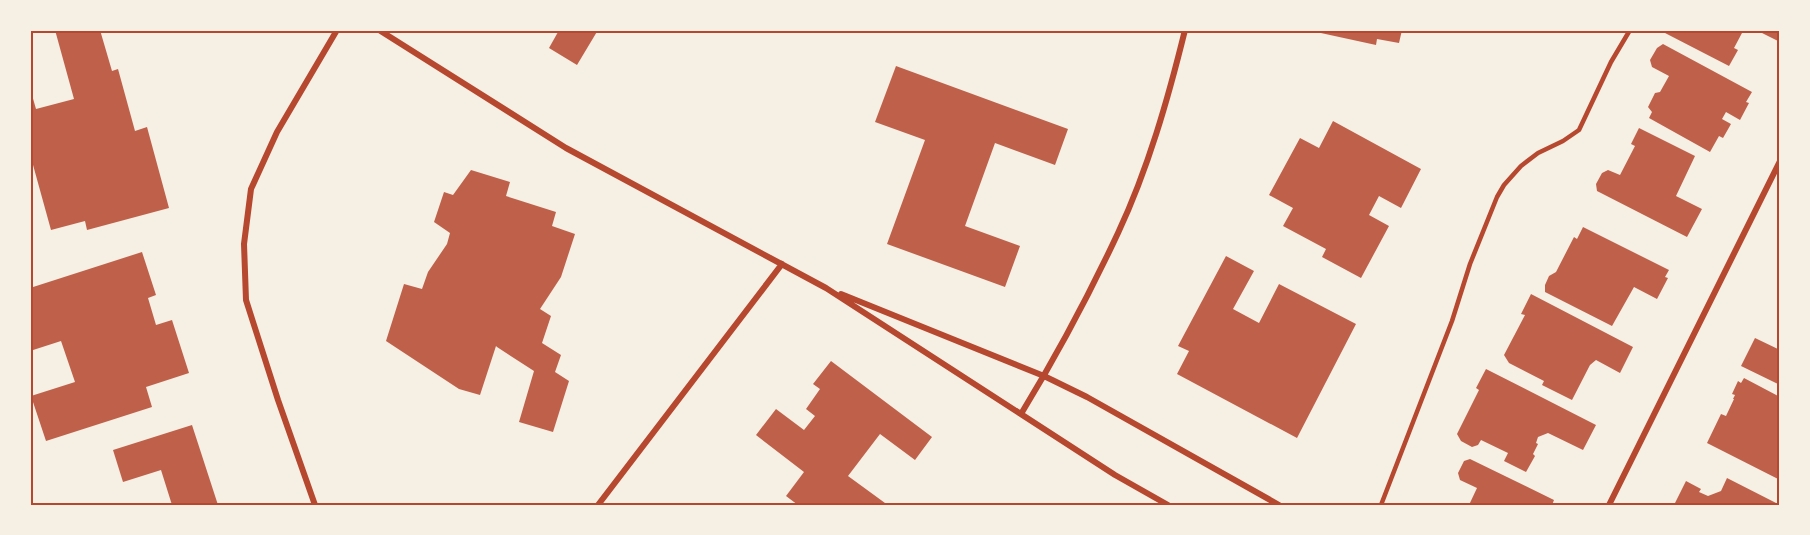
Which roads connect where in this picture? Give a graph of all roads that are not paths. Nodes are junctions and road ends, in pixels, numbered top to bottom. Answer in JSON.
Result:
{"nodes":[{"id":1,"x":337,"y":30,"type":"edge"},
{"id":2,"x":379,"y":30,"type":"edge"},
{"id":3,"x":1185,"y":30,"type":"edge"},
{"id":4,"x":1630,"y":30,"type":"edge"},
{"id":5,"x":1780,"y":161,"type":"edge"},
{"id":6,"x":782,"y":264,"type":"junction"},
{"id":7,"x":826,"y":288,"type":"junction"},
{"id":8,"x":1044,"y":376,"type":"junction"},
{"id":9,"x":1021,"y":414,"type":"junction"},
{"id":10,"x":315,"y":505,"type":"edge"},
{"id":11,"x":598,"y":505,"type":"edge"},
{"id":12,"x":1168,"y":505,"type":"edge"},
{"id":13,"x":1279,"y":505,"type":"edge"},
{"id":14,"x":1381,"y":505,"type":"edge"},
{"id":15,"x":1609,"y":505,"type":"edge"}],
"edges":[{"from":1,"to":10,"type":"street"},
{"from":2,"to":6,"type":"street"},
{"from":3,"to":8,"type":"street"},
{"from":4,"to":14,"type":"lane"},
{"from":5,"to":15,"type":"street"},
{"from":6,"to":7,"type":"street"},
{"from":6,"to":11,"type":"street"},
{"from":7,"to":8,"type":"street"},
{"from":7,"to":9,"type":"street"},
{"from":8,"to":9,"type":"street"},
{"from":8,"to":13,"type":"street"},
{"from":9,"to":12,"type":"street"}]}
